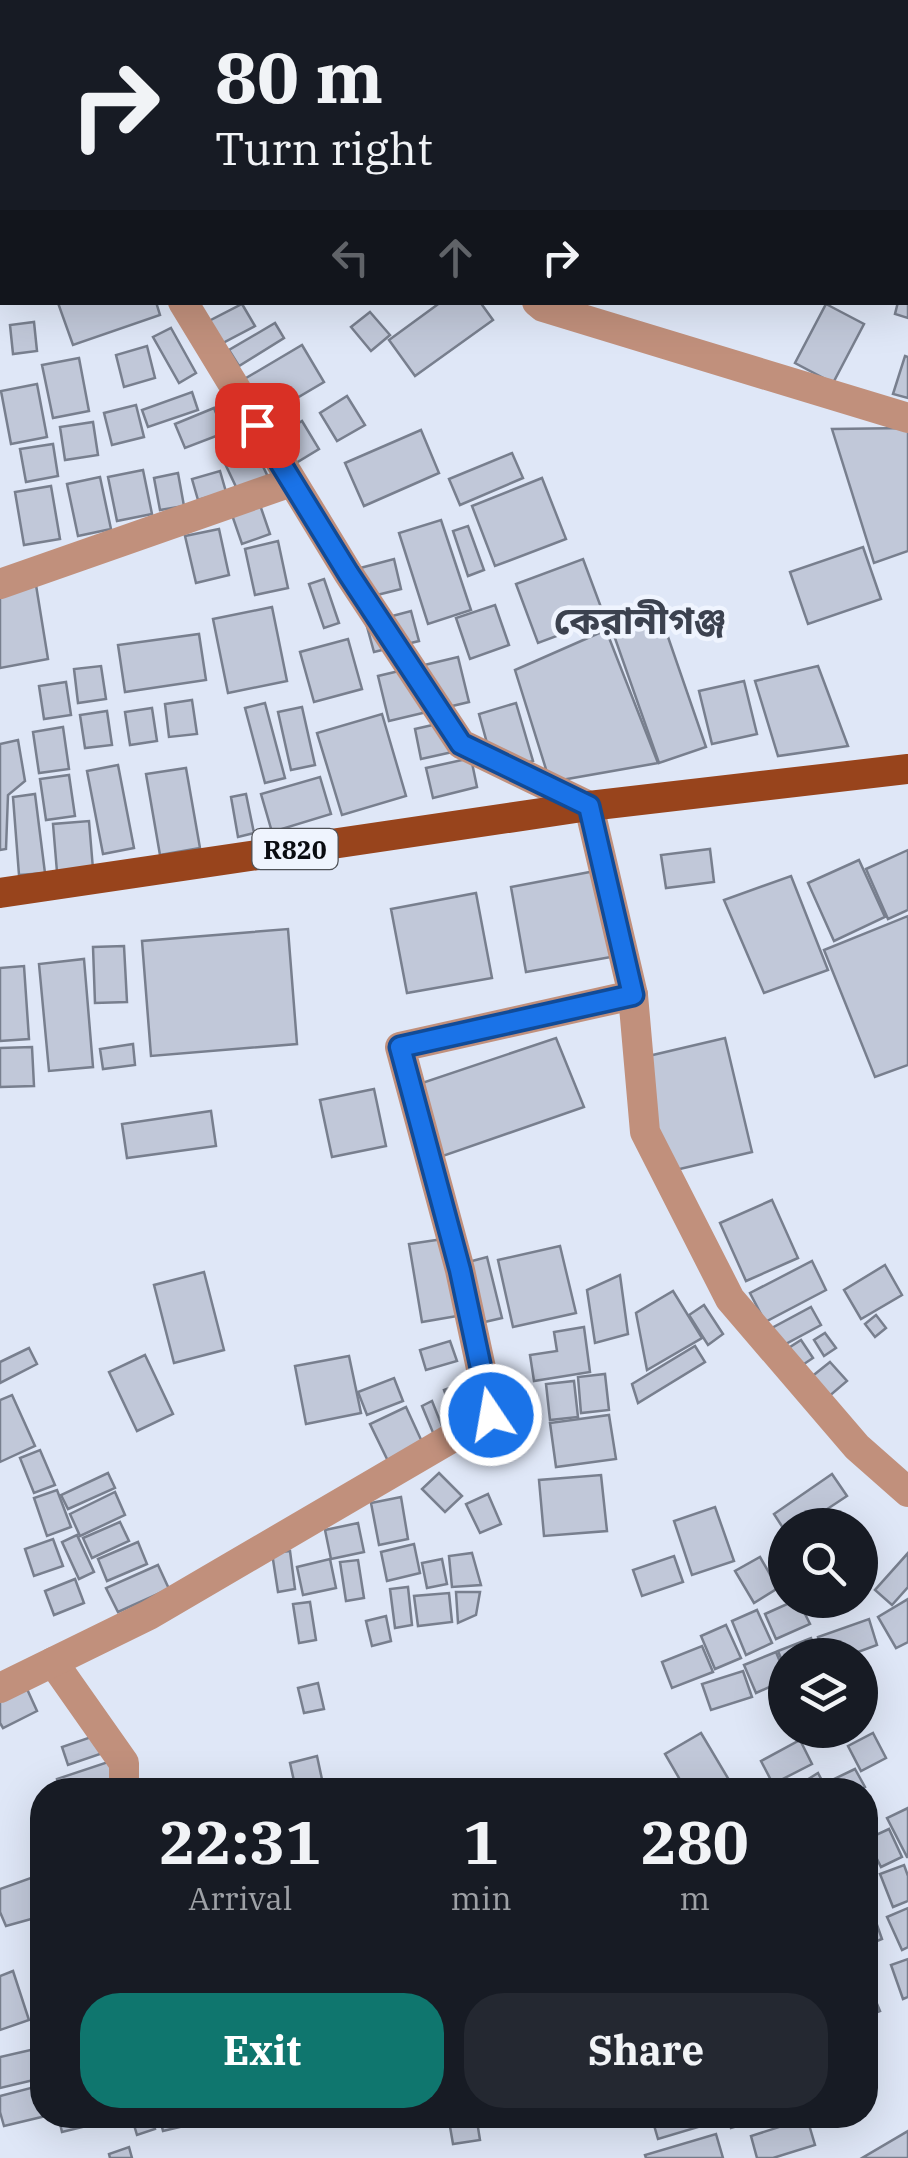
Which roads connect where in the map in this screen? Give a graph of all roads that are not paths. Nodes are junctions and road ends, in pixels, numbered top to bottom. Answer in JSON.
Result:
{"nodes":[{"id":1,"x":185,"y":305,"type":"edge"},
{"id":2,"x":541,"y":305,"type":"edge"},
{"id":3,"x":908,"y":418,"type":"edge"},
{"id":4,"x":292,"y":482,"type":"junction"},
{"id":5,"x":0,"y":584,"type":"edge"},
{"id":6,"x":908,"y":769,"type":"edge"},
{"id":7,"x":589,"y":806,"type":"junction"},
{"id":8,"x":0,"y":893,"type":"edge"},
{"id":9,"x":633,"y":995,"type":"junction"},
{"id":10,"x":908,"y":1492,"type":"edge"},
{"id":11,"x":52,"y":1662,"type":"junction"},
{"id":12,"x":0,"y":1688,"type":"edge"},
{"id":13,"x":124,"y":1778,"type":"edge"}],
"edges":[{"from":1,"to":4,"type":"street"},
{"from":2,"to":3,"type":"street"},
{"from":4,"to":5,"type":"street"},
{"from":4,"to":7,"type":"street"},
{"from":6,"to":7,"type":"main road","number":"R820"},
{"from":7,"to":8,"type":"main road","number":"R820"},
{"from":7,"to":9,"type":"street"},
{"from":9,"to":10,"type":"street"},
{"from":9,"to":11,"type":"street"},
{"from":11,"to":12,"type":"street"},
{"from":11,"to":13,"type":"street"}]}
